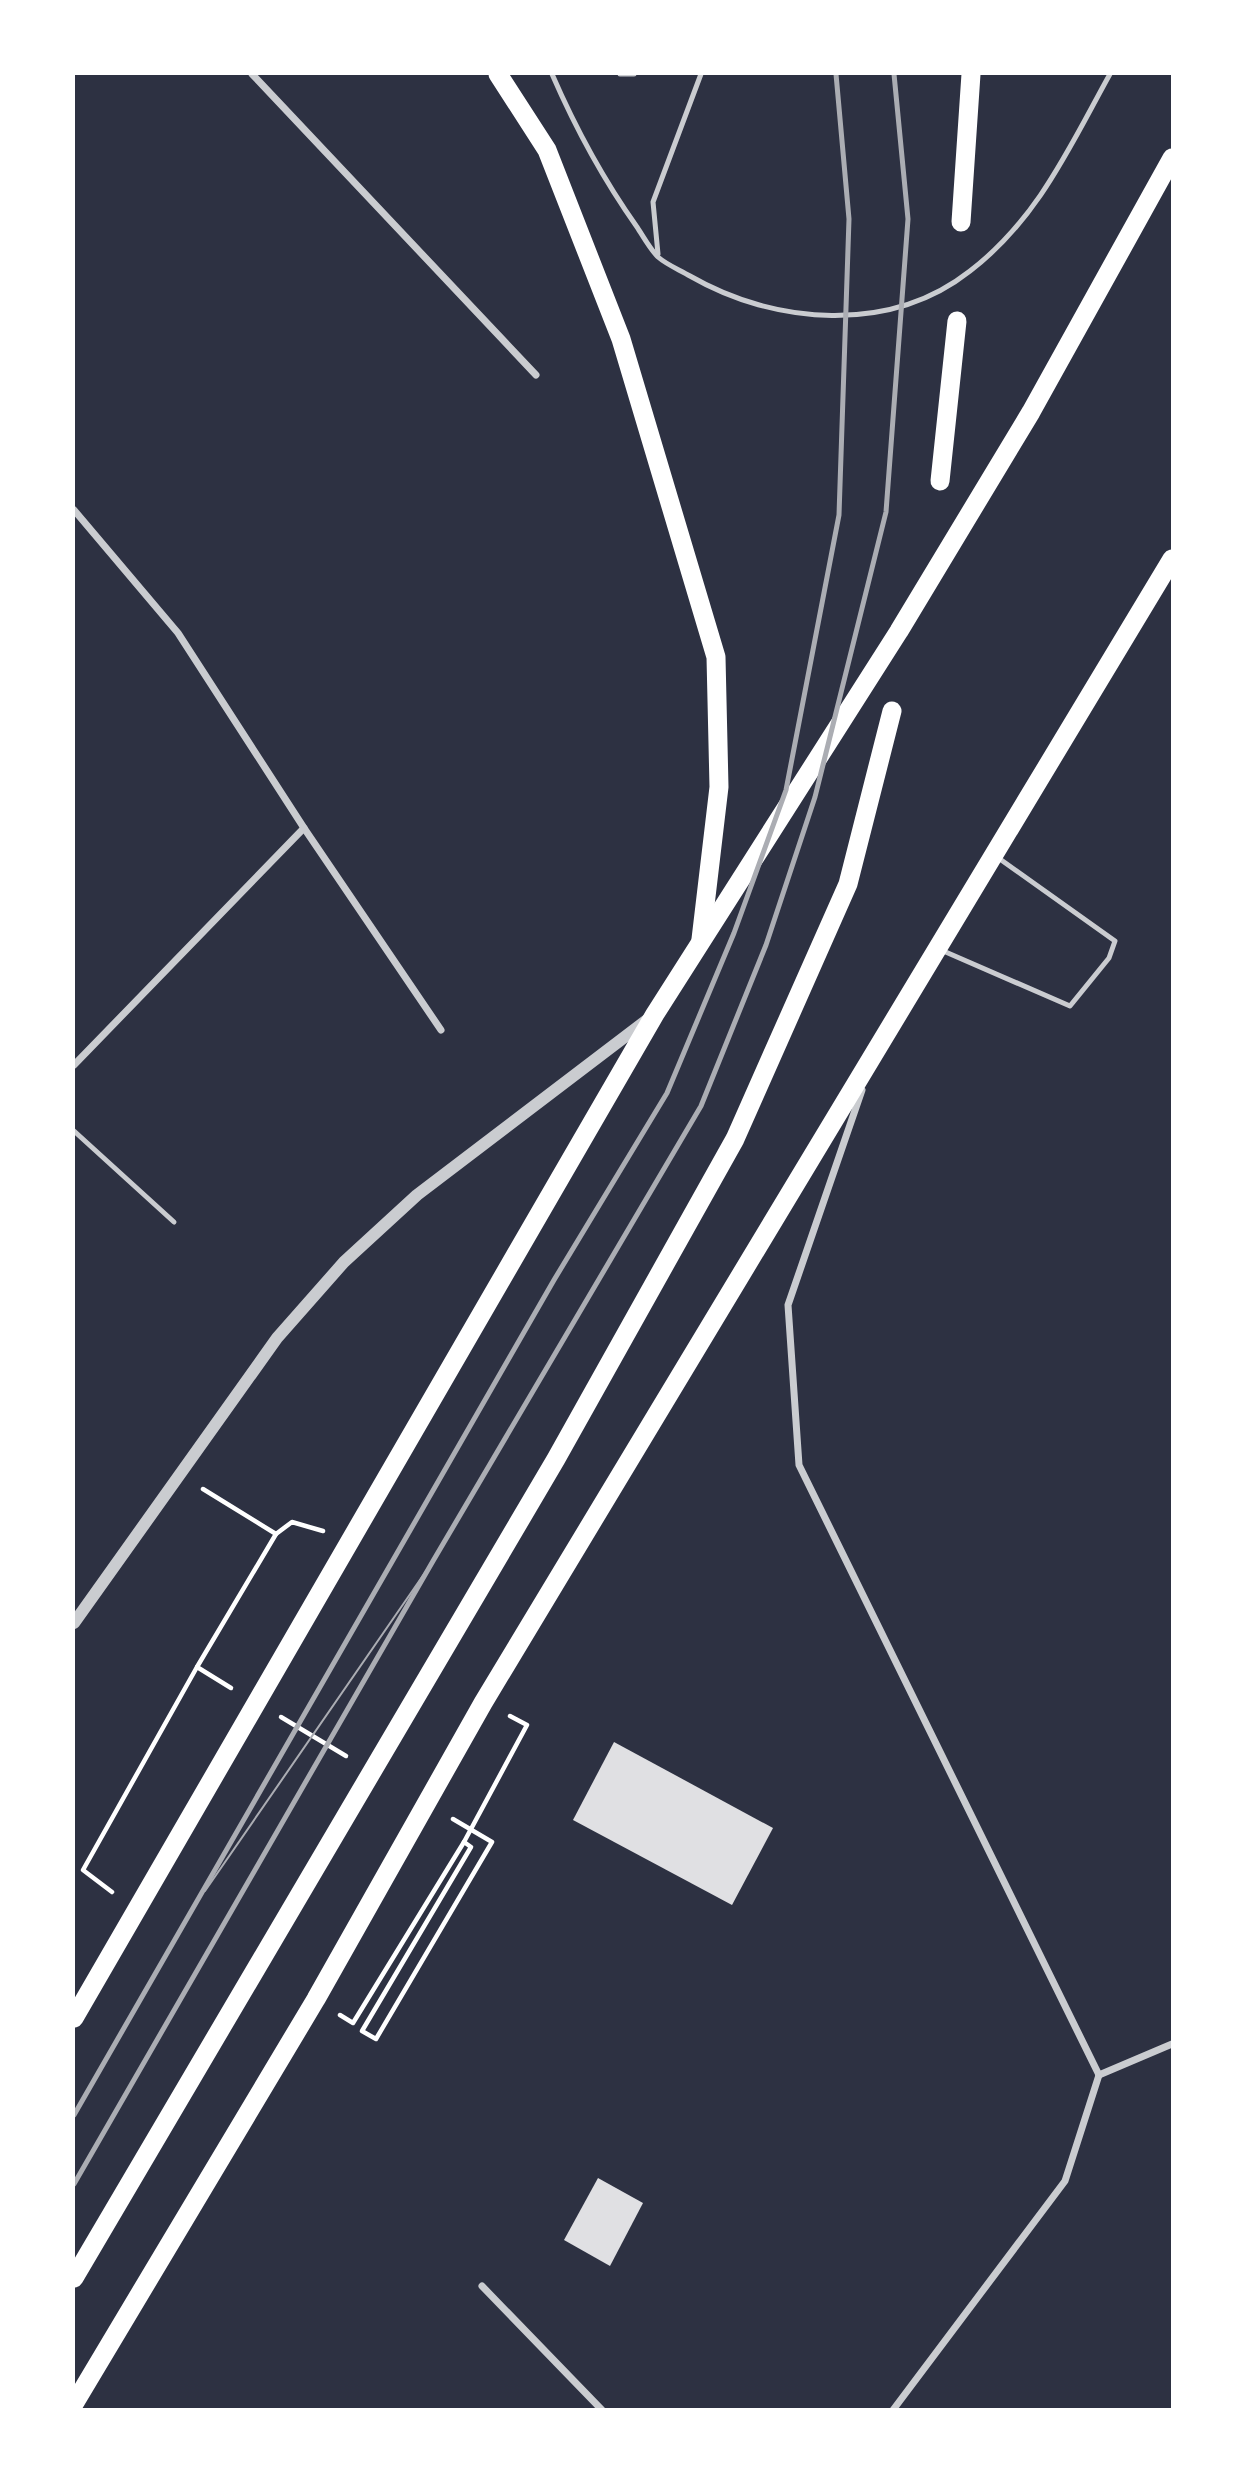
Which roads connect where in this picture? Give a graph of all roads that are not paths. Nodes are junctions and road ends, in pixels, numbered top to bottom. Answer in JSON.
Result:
{"nodes":[{"id":1,"x":252,"y":74,"type":"edge"},
{"id":2,"x":498,"y":74,"type":"edge"},
{"id":3,"x":552,"y":74,"type":"edge"},
{"id":4,"x":620,"y":74,"type":"edge"},
{"id":5,"x":634,"y":74,"type":"edge"},
{"id":6,"x":701,"y":74,"type":"edge"},
{"id":7,"x":971,"y":74,"type":"edge"},
{"id":8,"x":1110,"y":74,"type":"edge"},
{"id":9,"x":1172,"y":159,"type":"edge"},
{"id":10,"x":961,"y":222,"type":"dead end"},
{"id":11,"x":658,"y":257,"type":"junction"},
{"id":12,"x":957,"y":321,"type":"dead end"},
{"id":13,"x":536,"y":375,"type":"dead end"},
{"id":14,"x":940,"y":481,"type":"dead end"},
{"id":15,"x":74,"y":510,"type":"edge"},
{"id":16,"x":1172,"y":559,"type":"edge"},
{"id":17,"x":892,"y":711,"type":"dead end"},
{"id":18,"x":304,"y":828,"type":"junction"},
{"id":19,"x":995,"y":856,"type":"junction"},
{"id":20,"x":700,"y":945,"type":"junction"},
{"id":21,"x":938,"y":949,"type":"junction"},
{"id":22,"x":655,"y":1014,"type":"junction"},
{"id":23,"x":441,"y":1030,"type":"dead end"},
{"id":24,"x":874,"y":1054,"type":"junction"},
{"id":25,"x":74,"y":1065,"type":"edge"},
{"id":26,"x":74,"y":1131,"type":"edge"},
{"id":27,"x":174,"y":1222,"type":"dead end"},
{"id":28,"x":74,"y":1623,"type":"edge"},
{"id":29,"x":74,"y":2018,"type":"edge"},
{"id":30,"x":1172,"y":2044,"type":"edge"},
{"id":31,"x":1099,"y":2075,"type":"junction"},
{"id":32,"x":74,"y":2278,"type":"edge"},
{"id":33,"x":482,"y":2286,"type":"dead end"},
{"id":34,"x":74,"y":2404,"type":"edge"},
{"id":35,"x":602,"y":2410,"type":"edge"},
{"id":36,"x":893,"y":2410,"type":"edge"}],
"edges":[{"from":1,"to":13,"type":"street"},
{"from":2,"to":20,"type":"highway"},
{"from":3,"to":11,"type":"lane"},
{"from":4,"to":5,"type":"lane"},
{"from":6,"to":11,"type":"lane"},
{"from":7,"to":10,"type":"highway"},
{"from":8,"to":11,"type":"lane"},
{"from":9,"to":20,"type":"highway"},
{"from":12,"to":14,"type":"highway"},
{"from":15,"to":18,"type":"street"},
{"from":16,"to":19,"type":"highway"},
{"from":17,"to":32,"type":"highway"},
{"from":18,"to":23,"type":"street"},
{"from":18,"to":25,"type":"street"},
{"from":19,"to":21,"type":"highway"},
{"from":19,"to":21,"type":"lane"},
{"from":20,"to":22,"type":"highway"},
{"from":21,"to":24,"type":"highway"},
{"from":22,"to":28,"type":"street"},
{"from":22,"to":29,"type":"highway"},
{"from":24,"to":31,"type":"street"},
{"from":24,"to":34,"type":"highway"},
{"from":26,"to":27,"type":"lane"},
{"from":30,"to":31,"type":"street"},
{"from":31,"to":36,"type":"street"},
{"from":33,"to":35,"type":"street"}]}
